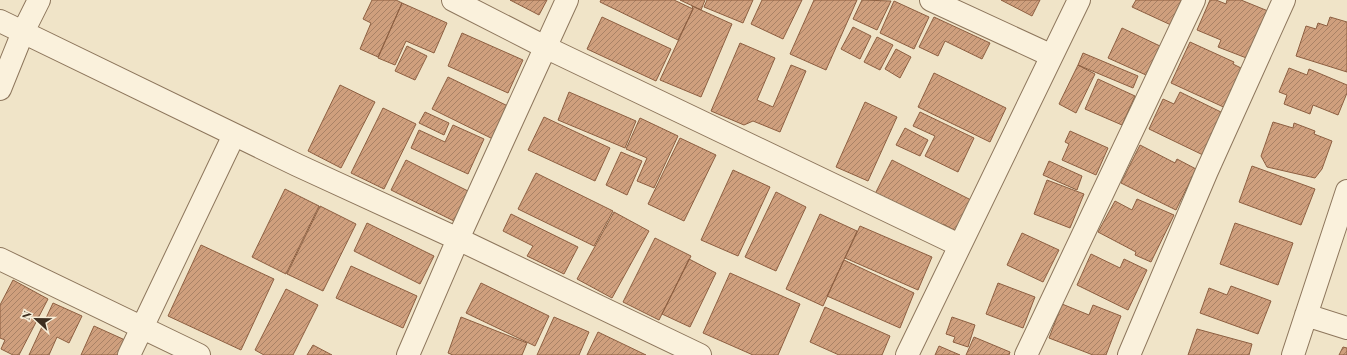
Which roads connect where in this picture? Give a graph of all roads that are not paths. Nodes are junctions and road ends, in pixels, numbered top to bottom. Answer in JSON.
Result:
{"nodes":[{"id":1,"x":39,"y":0,"type":"edge"},
{"id":2,"x":453,"y":0,"type":"edge"},
{"id":3,"x":567,"y":0,"type":"edge"},
{"id":4,"x":931,"y":0,"type":"edge"},
{"id":5,"x":1078,"y":0,"type":"edge"},
{"id":6,"x":1194,"y":0,"type":"edge"},
{"id":7,"x":1284,"y":0,"type":"edge"},
{"id":8,"x":0,"y":21,"type":"edge"},
{"id":9,"x":23,"y":32,"type":"junction"},
{"id":10,"x":545,"y":47,"type":"junction"},
{"id":11,"x":1050,"y":55,"type":"junction"},
{"id":12,"x":0,"y":89,"type":"edge"},
{"id":13,"x":234,"y":135,"type":"junction"},
{"id":14,"x":1346,"y":200,"type":"edge"},
{"id":15,"x":458,"y":239,"type":"junction"},
{"id":16,"x":959,"y":245,"type":"junction"},
{"id":17,"x":0,"y":259,"type":"edge"},
{"id":18,"x":1306,"y":315,"type":"junction"},
{"id":19,"x":143,"y":328,"type":"junction"},
{"id":20,"x":1347,"y":328,"type":"edge"},
{"id":21,"x":129,"y":355,"type":"edge"},
{"id":22,"x":199,"y":355,"type":"edge"},
{"id":23,"x":408,"y":355,"type":"edge"},
{"id":24,"x":700,"y":355,"type":"edge"},
{"id":25,"x":907,"y":355,"type":"edge"},
{"id":26,"x":1026,"y":355,"type":"edge"},
{"id":27,"x":1129,"y":355,"type":"edge"},
{"id":28,"x":1293,"y":355,"type":"edge"}],
"edges":[{"from":1,"to":9,"type":"street"},
{"from":2,"to":10,"type":"street"},
{"from":3,"to":10,"type":"street"},
{"from":4,"to":11,"type":"street"},
{"from":5,"to":11,"type":"street"},
{"from":6,"to":26,"type":"street"},
{"from":7,"to":27,"type":"street"},
{"from":8,"to":9,"type":"street"},
{"from":9,"to":12,"type":"street"},
{"from":9,"to":13,"type":"street"},
{"from":10,"to":15,"type":"street"},
{"from":10,"to":16,"type":"street"},
{"from":11,"to":16,"type":"street"},
{"from":13,"to":15,"type":"street"},
{"from":13,"to":19,"type":"street"},
{"from":14,"to":18,"type":"street"},
{"from":15,"to":23,"type":"street"},
{"from":15,"to":24,"type":"street"},
{"from":16,"to":25,"type":"street"},
{"from":17,"to":19,"type":"street"},
{"from":18,"to":20,"type":"street"},
{"from":18,"to":28,"type":"street"},
{"from":19,"to":21,"type":"street"},
{"from":19,"to":22,"type":"street"}]}
